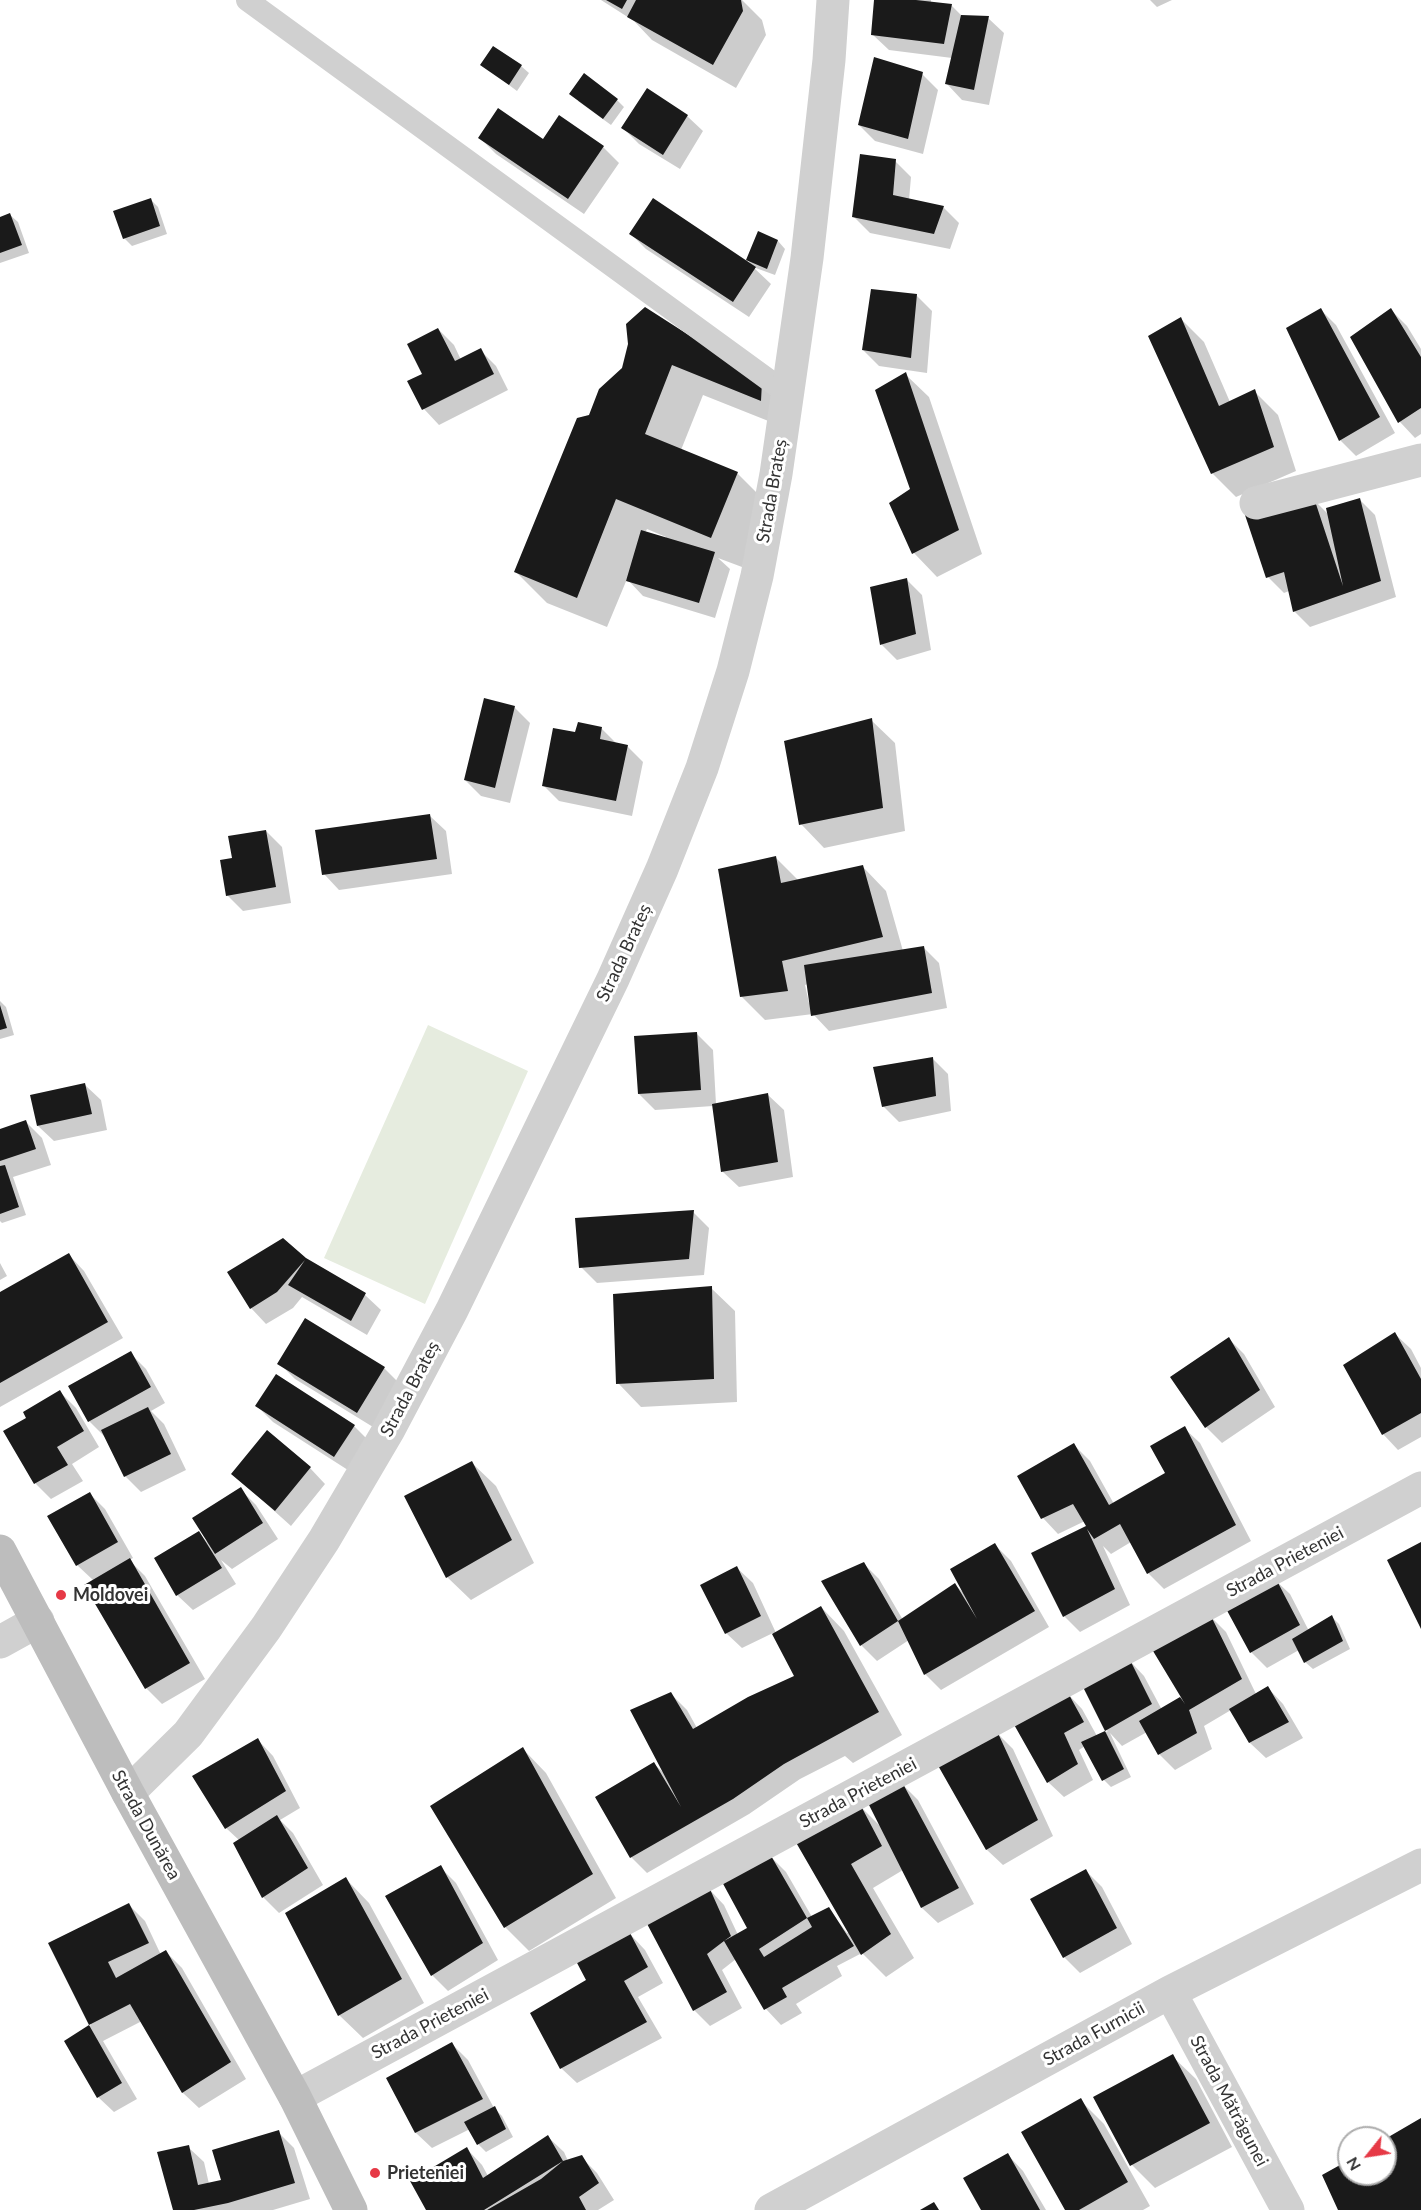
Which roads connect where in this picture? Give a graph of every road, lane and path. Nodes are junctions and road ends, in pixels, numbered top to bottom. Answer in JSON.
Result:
{"nodes":[{"id":1,"x":247,"y":0,"type":"edge"},
{"id":2,"x":833,"y":0,"type":"edge"},
{"id":3,"x":788,"y":394,"type":"junction"},
{"id":4,"x":1421,"y":460,"type":"edge"},
{"id":5,"x":1256,"y":504,"type":"dead end"},
{"id":6,"x":1421,"y":1488,"type":"edge"},
{"id":7,"x":0,"y":1551,"type":"edge"},
{"id":8,"x":38,"y":1621,"type":"junction"},
{"id":9,"x":0,"y":1642,"type":"edge"},
{"id":10,"x":128,"y":1793,"type":"junction"},
{"id":11,"x":1421,"y":1865,"type":"edge"},
{"id":12,"x":1170,"y":1992,"type":"junction"},
{"id":13,"x":295,"y":2097,"type":"junction"},
{"id":14,"x":351,"y":2210,"type":"edge"},
{"id":15,"x":771,"y":2210,"type":"edge"},
{"id":16,"x":1288,"y":2210,"type":"edge"}],
"edges":[{"from":1,"to":3,"type":"lane"},
{"from":2,"to":3,"type":"street","name":"Strada Brateș"},
{"from":3,"to":10,"type":"street","name":"Strada Brateș"},
{"from":4,"to":5,"type":"street"},
{"from":6,"to":13,"type":"street","name":"Strada Prieteniei"},
{"from":7,"to":8,"type":"street","name":"Strada Dunărea"},
{"from":8,"to":9,"type":"street"},
{"from":8,"to":10,"type":"street","name":"Strada Dunărea"},
{"from":10,"to":13,"type":"street","name":"Strada Dunărea"},
{"from":11,"to":12,"type":"street","name":"Strada Furnicii"},
{"from":12,"to":15,"type":"street","name":"Strada Furnicii"},
{"from":12,"to":16,"type":"street","name":"Strada Mătrăgunei"},
{"from":13,"to":14,"type":"street","name":"Strada Dunărea"}]}
